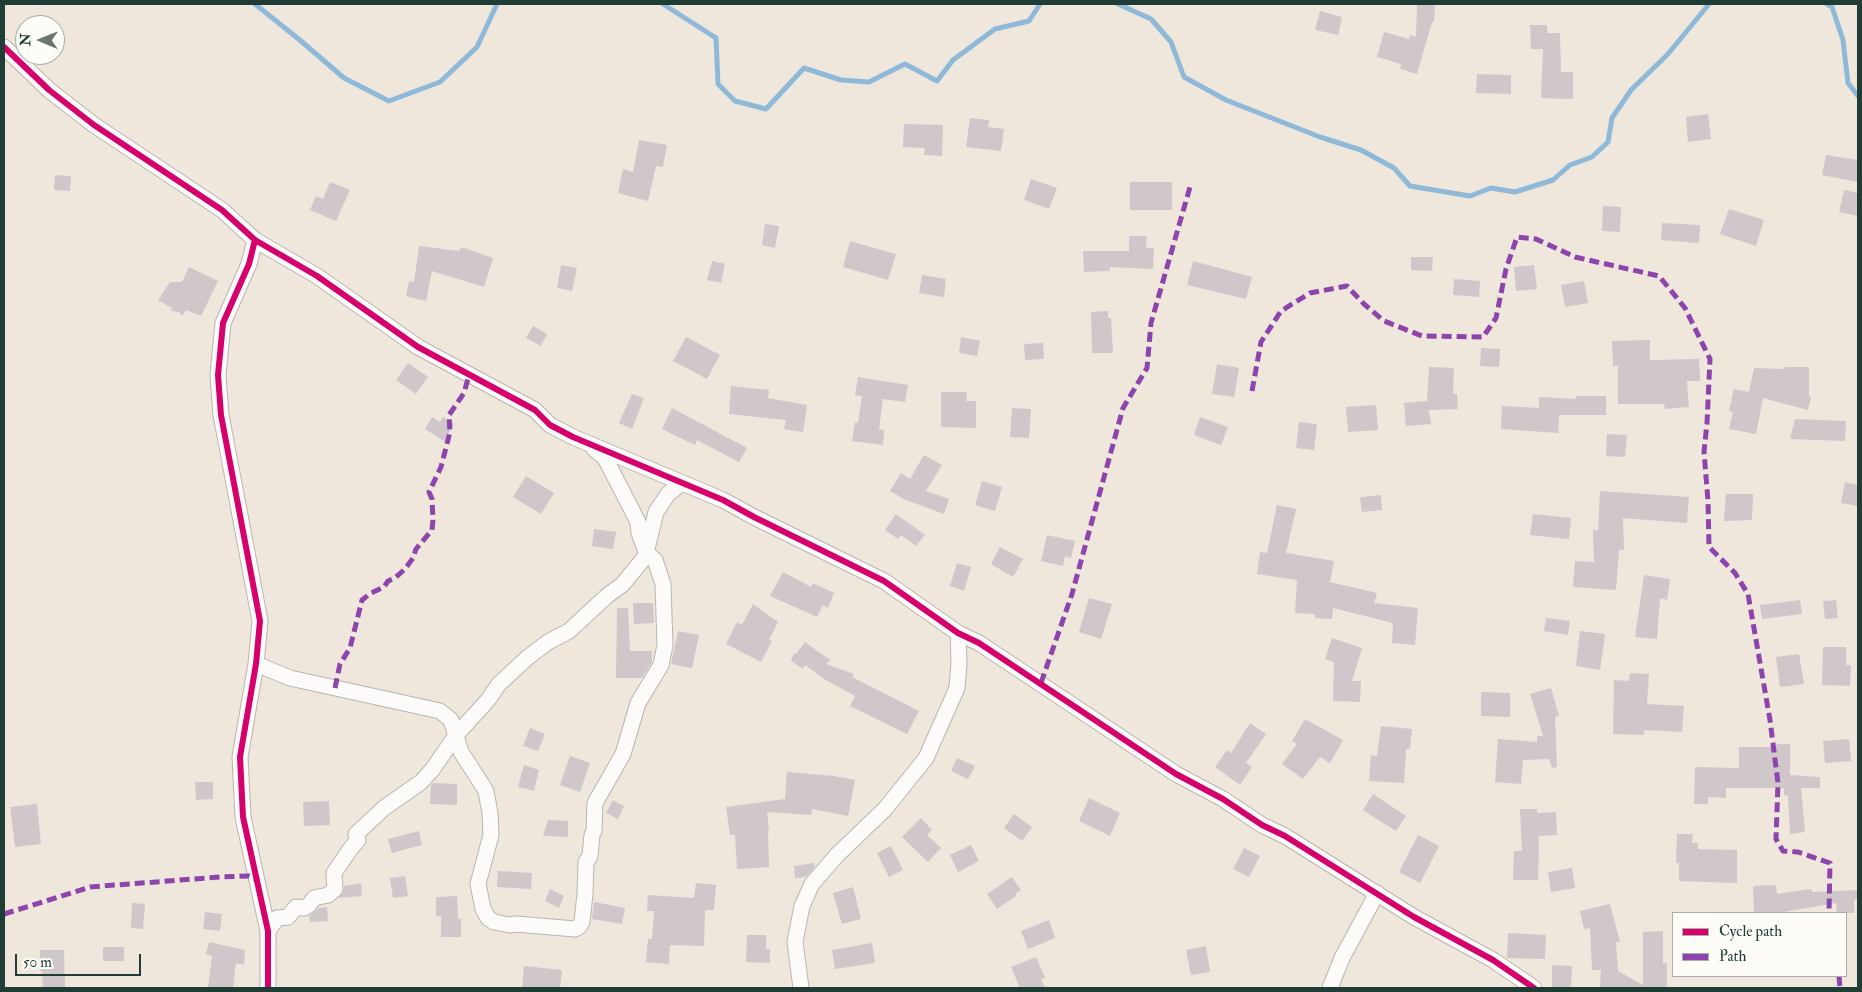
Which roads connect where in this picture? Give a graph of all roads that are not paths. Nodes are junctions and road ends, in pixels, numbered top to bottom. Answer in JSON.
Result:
{"nodes":[{"id":1,"x":4,"y":47,"type":"edge"},
{"id":2,"x":255,"y":240,"type":"junction"},
{"id":3,"x":589,"y":444,"type":"junction"},
{"id":4,"x":682,"y":483,"type":"junction"},
{"id":5,"x":646,"y":552,"type":"junction"},
{"id":6,"x":958,"y":633,"type":"junction"},
{"id":7,"x":256,"y":664,"type":"junction"},
{"id":8,"x":457,"y":734,"type":"junction"},
{"id":9,"x":1377,"y":893,"type":"junction"},
{"id":10,"x":268,"y":931,"type":"junction"},
{"id":11,"x":268,"y":988,"type":"edge"},
{"id":12,"x":801,"y":988,"type":"edge"},
{"id":13,"x":1330,"y":988,"type":"edge"},
{"id":14,"x":1534,"y":988,"type":"edge"}],
"edges":[{"from":1,"to":2,"type":"street"},
{"from":2,"to":3,"type":"street"},
{"from":2,"to":7,"type":"street"},
{"from":3,"to":4,"type":"street"},
{"from":3,"to":5,"type":"street"},
{"from":4,"to":5,"type":"street"},
{"from":4,"to":6,"type":"street"},
{"from":5,"to":8,"type":"street"},
{"from":5,"to":8,"type":"street"},
{"from":6,"to":9,"type":"street"},
{"from":6,"to":12,"type":"street"},
{"from":7,"to":8,"type":"street"},
{"from":7,"to":10,"type":"street"},
{"from":8,"to":10,"type":"street"},
{"from":9,"to":13,"type":"street"},
{"from":9,"to":14,"type":"street"},
{"from":10,"to":11,"type":"street"}]}
